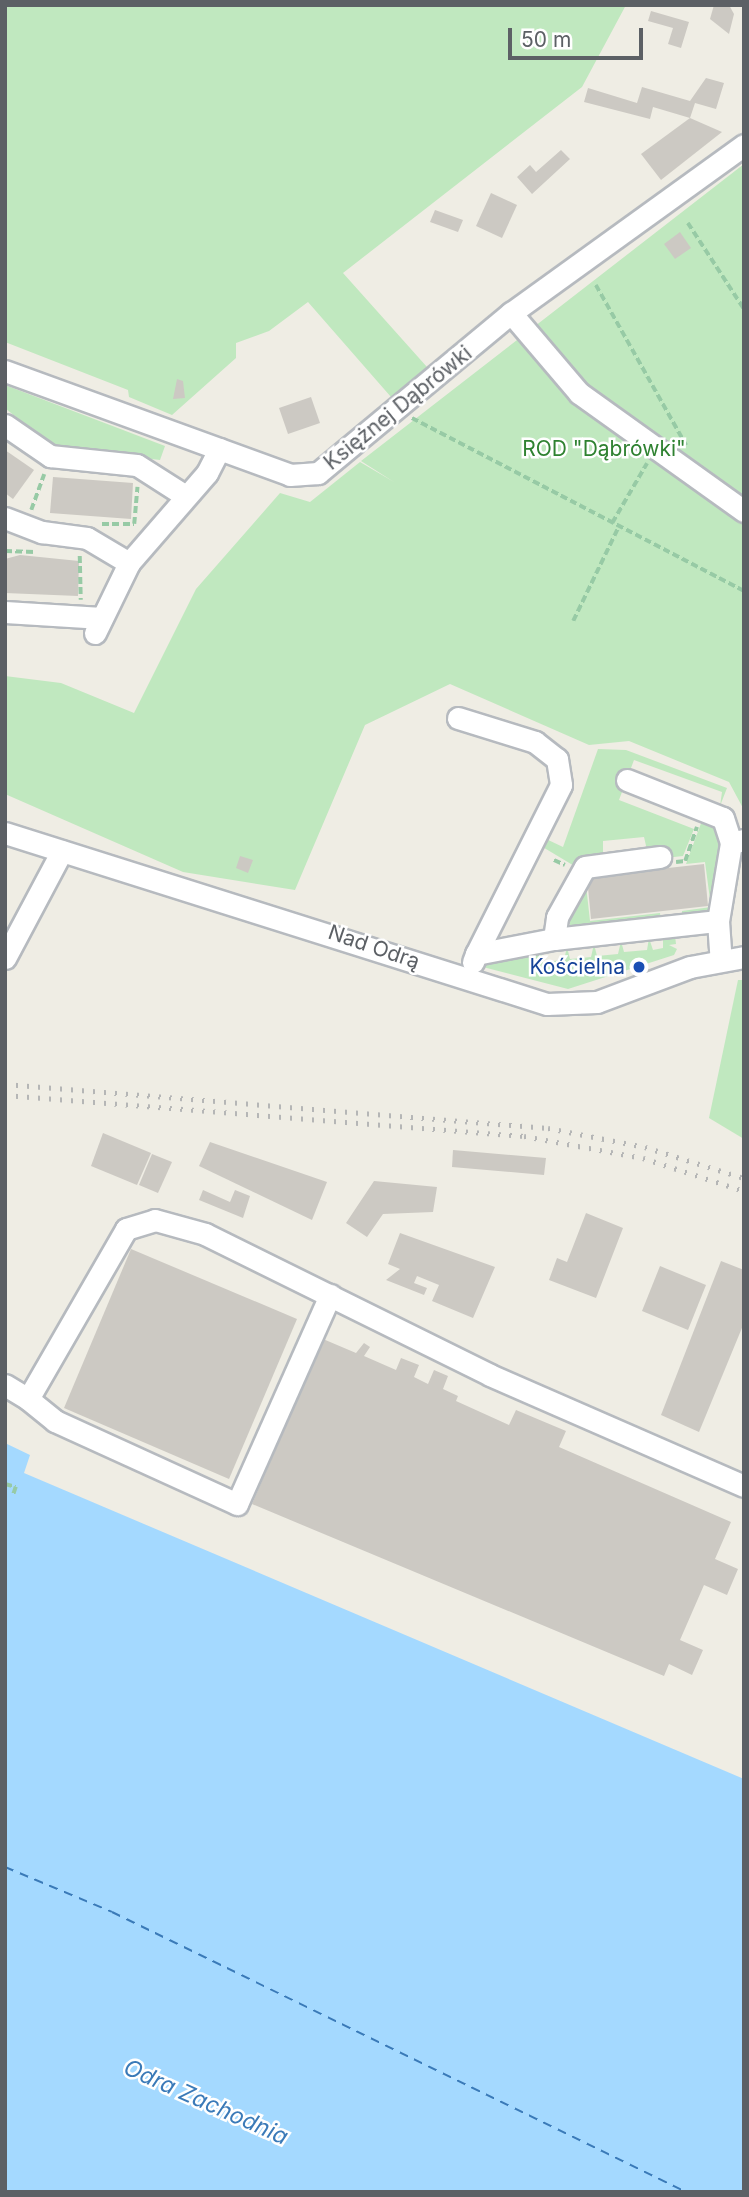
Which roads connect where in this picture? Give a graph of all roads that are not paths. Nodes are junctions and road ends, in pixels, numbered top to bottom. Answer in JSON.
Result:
{"nodes":[{"id":1,"x":744,"y":145,"type":"edge"},
{"id":2,"x":511,"y":313,"type":"junction"},
{"id":3,"x":5,"y":370,"type":"edge"},
{"id":4,"x":5,"y":425,"type":"edge"},
{"id":5,"x":219,"y":449,"type":"junction"},
{"id":6,"x":184,"y":495,"type":"junction"},
{"id":7,"x":744,"y":511,"type":"edge"},
{"id":8,"x":5,"y":518,"type":"edge"},
{"id":9,"x":129,"y":563,"type":"junction"},
{"id":10,"x":5,"y":612,"type":"edge"},
{"id":11,"x":457,"y":718,"type":"dead end"},
{"id":12,"x":627,"y":780,"type":"dead end"},
{"id":13,"x":5,"y":833,"type":"edge"},
{"id":14,"x":738,"y":841,"type":"edge"},
{"id":15,"x":62,"y":851,"type":"junction"},
{"id":16,"x":660,"y":857,"type":"dead end"},
{"id":17,"x":718,"y":920,"type":"junction"},
{"id":18,"x":554,"y":939,"type":"junction"},
{"id":19,"x":476,"y":954,"type":"junction"},
{"id":20,"x":744,"y":957,"type":"edge"},
{"id":21,"x":5,"y":958,"type":"edge"},
{"id":22,"x":721,"y":960,"type":"junction"},
{"id":23,"x":467,"y":980,"type":"junction"},
{"id":24,"x":330,"y":1295,"type":"junction"},
{"id":25,"x":5,"y":1385,"type":"edge"},
{"id":26,"x":28,"y":1399,"type":"junction"},
{"id":27,"x":744,"y":1486,"type":"edge"}],
"edges":[{"from":1,"to":2,"type":"street","name":"Księżnej Dąbrówki"},
{"from":2,"to":5,"type":"street","name":"Księżnej Dąbrówki"},
{"from":2,"to":7,"type":"street"},
{"from":3,"to":5,"type":"street","name":"Księżnej Dąbrówki"},
{"from":4,"to":6,"type":"street"},
{"from":5,"to":6,"type":"street"},
{"from":6,"to":9,"type":"street"},
{"from":8,"to":9,"type":"street"},
{"from":9,"to":10,"type":"street"},
{"from":11,"to":19,"type":"street"},
{"from":12,"to":14,"type":"street"},
{"from":13,"to":15,"type":"street","name":"Nad Odrą"},
{"from":14,"to":17,"type":"street"},
{"from":15,"to":21,"type":"street"},
{"from":15,"to":23,"type":"street","name":"Nad Odrą"},
{"from":16,"to":18,"type":"street"},
{"from":17,"to":18,"type":"street"},
{"from":17,"to":22,"type":"street"},
{"from":18,"to":19,"type":"street"},
{"from":19,"to":23,"type":"street"},
{"from":20,"to":22,"type":"street","name":"Nad Odrą"},
{"from":22,"to":23,"type":"street","name":"Nad Odrą"},
{"from":24,"to":26,"type":"street"},
{"from":24,"to":26,"type":"street"},
{"from":24,"to":27,"type":"street"},
{"from":25,"to":26,"type":"street"}]}
